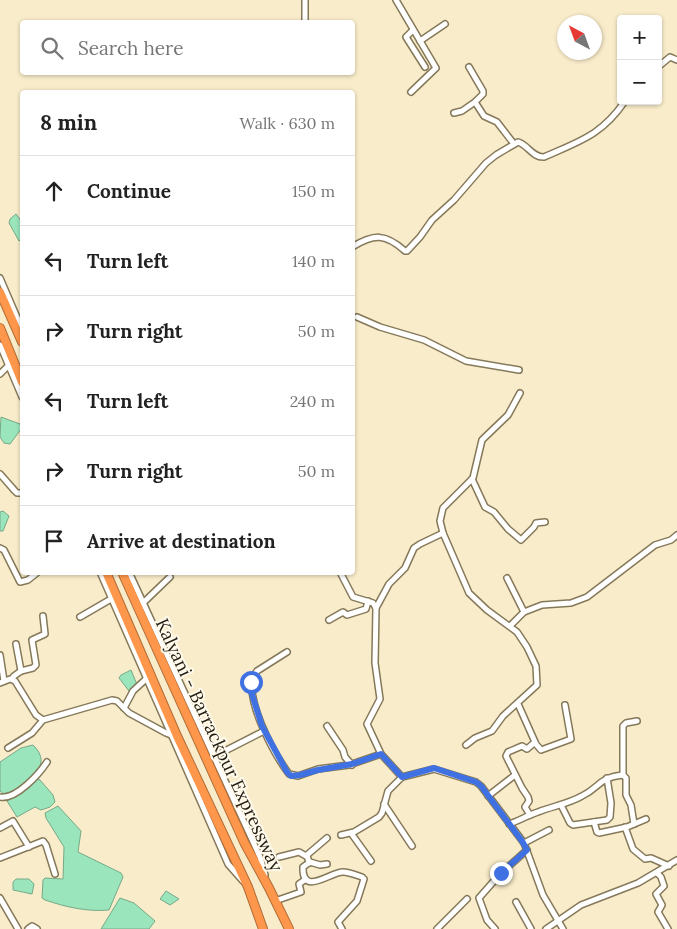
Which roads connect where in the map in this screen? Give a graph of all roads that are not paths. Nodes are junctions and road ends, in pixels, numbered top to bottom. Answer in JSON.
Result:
{"nodes":[{"id":1,"x":305,"y":0,"type":"edge"},
{"id":2,"x":396,"y":0,"type":"edge"},
{"id":3,"x":305,"y":20,"type":"edge"},
{"id":4,"x":445,"y":24,"type":"dead end"},
{"id":5,"x":414,"y":30,"type":"junction"},
{"id":6,"x":420,"y":41,"type":"junction"},
{"id":7,"x":677,"y":60,"type":"edge"},
{"id":8,"x":662,"y":65,"type":"edge"},
{"id":9,"x":426,"y":67,"type":"dead end"},
{"id":10,"x":469,"y":67,"type":"dead end"},
{"id":11,"x":411,"y":92,"type":"dead end"},
{"id":12,"x":475,"y":102,"type":"junction"},
{"id":13,"x":622,"y":105,"type":"edge"},
{"id":14,"x":454,"y":114,"type":"dead end"},
{"id":15,"x":514,"y":144,"type":"junction"},
{"id":16,"x":355,"y":245,"type":"edge"},
{"id":17,"x":0,"y":278,"type":"edge"},
{"id":18,"x":0,"y":292,"type":"edge"},
{"id":19,"x":357,"y":317,"type":"dead end"},
{"id":20,"x":20,"y":324,"type":"edge"},
{"id":21,"x":0,"y":328,"type":"edge"},
{"id":22,"x":20,"y":337,"type":"edge"},
{"id":23,"x":0,"y":345,"type":"edge"},
{"id":24,"x":9,"y":366,"type":"junction"},
{"id":25,"x":519,"y":370,"type":"dead end"},
{"id":26,"x":0,"y":374,"type":"edge"},
{"id":27,"x":20,"y":377,"type":"edge"},
{"id":28,"x":20,"y":391,"type":"edge"},
{"id":29,"x":520,"y":393,"type":"dead end"},
{"id":30,"x":0,"y":474,"type":"edge"},
{"id":31,"x":472,"y":479,"type":"junction"},
{"id":32,"x":20,"y":493,"type":"edge"},
{"id":33,"x":545,"y":522,"type":"dead end"},
{"id":34,"x":444,"y":533,"type":"junction"},
{"id":35,"x":677,"y":534,"type":"edge"},
{"id":36,"x":0,"y":548,"type":"edge"},
{"id":37,"x":34,"y":575,"type":"edge"},
{"id":38,"x":101,"y":575,"type":"edge"},
{"id":39,"x":107,"y":575,"type":"edge"},
{"id":40,"x":123,"y":575,"type":"edge"},
{"id":41,"x":130,"y":575,"type":"edge"},
{"id":42,"x":342,"y":575,"type":"edge"},
{"id":43,"x":170,"y":577,"type":"dead end"},
{"id":44,"x":507,"y":578,"type":"dead end"},
{"id":45,"x":111,"y":600,"type":"junction"},
{"id":46,"x":368,"y":601,"type":"junction"},
{"id":47,"x":143,"y":604,"type":"junction"},
{"id":48,"x":376,"y":608,"type":"junction"},
{"id":49,"x":524,"y":612,"type":"junction"},
{"id":50,"x":42,"y":616,"type":"dead end"},
{"id":51,"x":80,"y":617,"type":"dead end"},
{"id":52,"x":329,"y":620,"type":"dead end"},
{"id":53,"x":510,"y":626,"type":"junction"},
{"id":54,"x":16,"y":644,"type":"dead end"},
{"id":55,"x":287,"y":652,"type":"dead end"},
{"id":56,"x":0,"y":655,"type":"edge"},
{"id":57,"x":21,"y":671,"type":"junction"},
{"id":58,"x":12,"y":679,"type":"junction"},
{"id":59,"x":146,"y":679,"type":"junction"},
{"id":60,"x":2,"y":682,"type":"edge"},
{"id":61,"x":518,"y":704,"type":"junction"},
{"id":62,"x":565,"y":706,"type":"dead end"},
{"id":63,"x":124,"y":708,"type":"junction"},
{"id":64,"x":43,"y":720,"type":"junction"},
{"id":65,"x":637,"y":721,"type":"dead end"},
{"id":66,"x":327,"y":726,"type":"dead end"},
{"id":67,"x":264,"y":731,"type":"junction"},
{"id":68,"x":171,"y":735,"type":"junction"},
{"id":69,"x":535,"y":743,"type":"junction"},
{"id":70,"x":466,"y":745,"type":"dead end"},
{"id":71,"x":8,"y":748,"type":"dead end"},
{"id":72,"x":381,"y":754,"type":"junction"},
{"id":73,"x":213,"y":757,"type":"junction"},
{"id":74,"x":46,"y":762,"type":"dead end"},
{"id":75,"x":352,"y":764,"type":"junction"},
{"id":76,"x":516,"y":775,"type":"junction"},
{"id":77,"x":623,"y":775,"type":"junction"},
{"id":78,"x":402,"y":777,"type":"junction"},
{"id":79,"x":607,"y":778,"type":"junction"},
{"id":80,"x":488,"y":796,"type":"junction"},
{"id":81,"x":0,"y":797,"type":"edge"},
{"id":82,"x":384,"y":804,"type":"junction"},
{"id":83,"x":561,"y":806,"type":"junction"},
{"id":84,"x":530,"y":816,"type":"junction"},
{"id":85,"x":646,"y":819,"type":"dead end"},
{"id":86,"x":594,"y":822,"type":"junction"},
{"id":87,"x":509,"y":824,"type":"junction"},
{"id":88,"x":634,"y":824,"type":"junction"},
{"id":89,"x":0,"y":828,"type":"edge"},
{"id":90,"x":626,"y":828,"type":"junction"},
{"id":91,"x":549,"y":830,"type":"dead end"},
{"id":92,"x":351,"y":833,"type":"junction"},
{"id":93,"x":341,"y":835,"type":"dead end"},
{"id":94,"x":327,"y":838,"type":"dead end"},
{"id":95,"x":524,"y":843,"type":"junction"},
{"id":96,"x":29,"y":846,"type":"junction"},
{"id":97,"x":412,"y":846,"type":"dead end"},
{"id":98,"x":527,"y":850,"type":"junction"},
{"id":99,"x":306,"y":856,"type":"junction"},
{"id":100,"x":0,"y":858,"type":"edge"},
{"id":101,"x":279,"y":858,"type":"dead end"},
{"id":102,"x":372,"y":860,"type":"dead end"},
{"id":103,"x":677,"y":860,"type":"edge"},
{"id":104,"x":309,"y":863,"type":"junction"},
{"id":105,"x":327,"y":864,"type":"dead end"},
{"id":106,"x":669,"y":866,"type":"junction"},
{"id":107,"x":657,"y":873,"type":"junction"},
{"id":108,"x":55,"y":874,"type":"dead end"},
{"id":109,"x":306,"y":879,"type":"junction"},
{"id":110,"x":248,"y":888,"type":"junction"},
{"id":111,"x":269,"y":888,"type":"junction"},
{"id":112,"x":0,"y":898,"type":"edge"},
{"id":113,"x":467,"y":899,"type":"dead end"},
{"id":114,"x":275,"y":901,"type":"junction"},
{"id":115,"x":516,"y":902,"type":"dead end"},
{"id":116,"x":2,"y":906,"type":"edge"},
{"id":117,"x":557,"y":921,"type":"junction"},
{"id":118,"x":18,"y":929,"type":"edge"},
{"id":119,"x":28,"y":929,"type":"edge"},
{"id":120,"x":37,"y":929,"type":"edge"},
{"id":121,"x":262,"y":929,"type":"edge"},
{"id":122,"x":288,"y":929,"type":"edge"},
{"id":123,"x":342,"y":929,"type":"edge"},
{"id":124,"x":437,"y":929,"type":"edge"},
{"id":125,"x":495,"y":929,"type":"edge"},
{"id":126,"x":531,"y":929,"type":"edge"},
{"id":127,"x":546,"y":929,"type":"edge"},
{"id":128,"x":563,"y":929,"type":"edge"},
{"id":129,"x":668,"y":929,"type":"edge"}],
"edges":[{"from":1,"to":3,"type":"street"},
{"from":2,"to":5,"type":"street"},
{"from":4,"to":6,"type":"street"},
{"from":5,"to":6,"type":"street"},
{"from":5,"to":9,"type":"street"},
{"from":6,"to":11,"type":"street"},
{"from":7,"to":8,"type":"street"},
{"from":10,"to":12,"type":"street"},
{"from":12,"to":14,"type":"street"},
{"from":12,"to":15,"type":"street"},
{"from":13,"to":15,"type":"street"},
{"from":15,"to":16,"type":"street"},
{"from":17,"to":20,"type":"street"},
{"from":18,"to":22,"type":"highway"},
{"from":19,"to":25,"type":"street"},
{"from":21,"to":27,"type":"highway"},
{"from":23,"to":24,"type":"street"},
{"from":24,"to":26,"type":"street"},
{"from":24,"to":28,"type":"street"},
{"from":29,"to":31,"type":"street"},
{"from":30,"to":32,"type":"street"},
{"from":31,"to":33,"type":"street"},
{"from":31,"to":34,"type":"street"},
{"from":34,"to":48,"type":"street"},
{"from":34,"to":53,"type":"street"},
{"from":35,"to":49,"type":"street"},
{"from":36,"to":37,"type":"street"},
{"from":38,"to":45,"type":"street"},
{"from":39,"to":110,"type":"highway","name":"Kalyani - Barrackpur Expressway"},
{"from":40,"to":111,"type":"highway","name":"Kalyani - Barrackpur Expressway"},
{"from":41,"to":47,"type":"street"},
{"from":42,"to":46,"type":"street"},
{"from":43,"to":47,"type":"street"},
{"from":44,"to":49,"type":"street"},
{"from":45,"to":51,"type":"street"},
{"from":45,"to":59,"type":"street"},
{"from":46,"to":48,"type":"street"},
{"from":46,"to":52,"type":"street"},
{"from":47,"to":73,"type":"street"},
{"from":48,"to":72,"type":"street"},
{"from":49,"to":53,"type":"street"},
{"from":50,"to":57,"type":"street"},
{"from":53,"to":61,"type":"street"},
{"from":54,"to":57,"type":"street"},
{"from":55,"to":67,"type":"street"},
{"from":56,"to":60,"type":"street"},
{"from":57,"to":58,"type":"street"},
{"from":58,"to":60,"type":"street"},
{"from":58,"to":64,"type":"street"},
{"from":59,"to":63,"type":"street"},
{"from":59,"to":68,"type":"street"},
{"from":61,"to":69,"type":"street"},
{"from":61,"to":70,"type":"street"},
{"from":62,"to":69,"type":"street"},
{"from":63,"to":64,"type":"street"},
{"from":63,"to":68,"type":"street"},
{"from":64,"to":71,"type":"street"},
{"from":65,"to":77,"type":"street"},
{"from":66,"to":75,"type":"street"},
{"from":67,"to":73,"type":"street"},
{"from":67,"to":75,"type":"street"},
{"from":68,"to":110,"type":"street"},
{"from":69,"to":76,"type":"street"},
{"from":72,"to":75,"type":"street"},
{"from":72,"to":78,"type":"street"},
{"from":73,"to":111,"type":"street"},
{"from":74,"to":81,"type":"street"},
{"from":76,"to":80,"type":"street"},
{"from":76,"to":84,"type":"street"},
{"from":77,"to":79,"type":"street"},
{"from":77,"to":88,"type":"street"},
{"from":78,"to":80,"type":"street"},
{"from":78,"to":82,"type":"street"},
{"from":79,"to":83,"type":"street"},
{"from":79,"to":86,"type":"street"},
{"from":80,"to":87,"type":"street"},
{"from":82,"to":92,"type":"street"},
{"from":82,"to":97,"type":"street"},
{"from":83,"to":84,"type":"street"},
{"from":83,"to":86,"type":"street"},
{"from":84,"to":87,"type":"street"},
{"from":85,"to":88,"type":"street"},
{"from":86,"to":90,"type":"street"},
{"from":87,"to":95,"type":"street"},
{"from":88,"to":90,"type":"street"},
{"from":89,"to":96,"type":"street"},
{"from":90,"to":106,"type":"street"},
{"from":91,"to":95,"type":"street"},
{"from":92,"to":93,"type":"street"},
{"from":92,"to":102,"type":"street"},
{"from":94,"to":99,"type":"street"},
{"from":95,"to":98,"type":"street"},
{"from":96,"to":100,"type":"street"},
{"from":96,"to":108,"type":"street"},
{"from":98,"to":117,"type":"street"},
{"from":98,"to":125,"type":"street"},
{"from":99,"to":101,"type":"street"},
{"from":99,"to":104,"type":"street"},
{"from":103,"to":106,"type":"street"},
{"from":104,"to":105,"type":"street"},
{"from":104,"to":109,"type":"street"},
{"from":106,"to":107,"type":"street"},
{"from":107,"to":117,"type":"street"},
{"from":107,"to":129,"type":"street"},
{"from":109,"to":114,"type":"street"},
{"from":109,"to":123,"type":"street"},
{"from":110,"to":121,"type":"highway","name":"Kalyani - Barrackpur Expressway"},
{"from":111,"to":114,"type":"highway","name":"Kalyani - Barrackpur Expressway"},
{"from":112,"to":116,"type":"street"},
{"from":113,"to":124,"type":"street"},
{"from":114,"to":122,"type":"highway","name":"Kalyani - Barrackpur Expressway"},
{"from":115,"to":126,"type":"street"},
{"from":116,"to":118,"type":"street"},
{"from":117,"to":127,"type":"street"},
{"from":117,"to":128,"type":"street"},
{"from":119,"to":120,"type":"street"}]}
